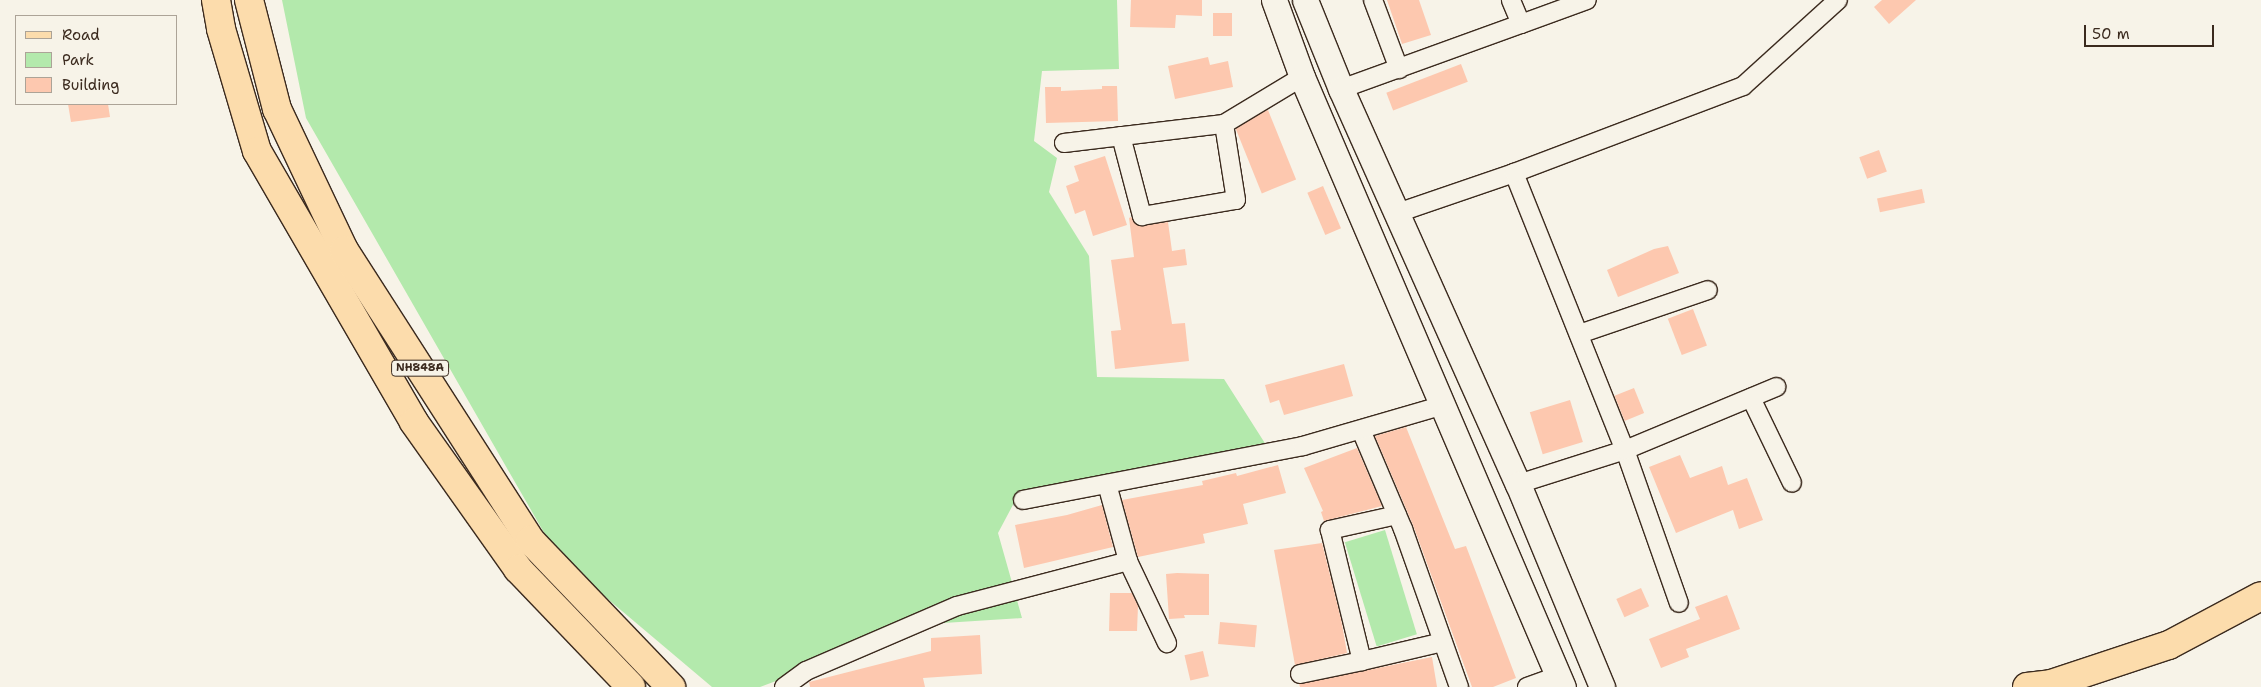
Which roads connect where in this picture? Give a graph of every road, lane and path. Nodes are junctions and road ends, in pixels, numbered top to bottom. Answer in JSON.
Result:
{"nodes":[{"id":1,"x":216,"y":0,"type":"edge"},
{"id":2,"x":249,"y":0,"type":"edge"},
{"id":3,"x":1274,"y":0,"type":"edge"},
{"id":4,"x":1305,"y":0,"type":"edge"},
{"id":5,"x":1374,"y":0,"type":"edge"},
{"id":6,"x":1511,"y":0,"type":"edge"},
{"id":7,"x":1587,"y":0,"type":"edge"},
{"id":8,"x":1838,"y":0,"type":"edge"},
{"id":9,"x":1521,"y":24,"type":"junction"},
{"id":10,"x":1400,"y":69,"type":"junction"},
{"id":11,"x":1302,"y":77,"type":"junction"},
{"id":12,"x":1341,"y":89,"type":"junction"},
{"id":13,"x":1312,"y":101,"type":"junction"},
{"id":14,"x":1224,"y":124,"type":"junction"},
{"id":15,"x":1121,"y":136,"type":"junction"},
{"id":16,"x":1064,"y":143,"type":"dead end"},
{"id":17,"x":1514,"y":173,"type":"junction"},
{"id":18,"x":1397,"y":213,"type":"junction"},
{"id":19,"x":1708,"y":290,"type":"dead end"},
{"id":20,"x":1578,"y":334,"type":"junction"},
{"id":21,"x":1776,"y":387,"type":"dead end"},
{"id":22,"x":1750,"y":398,"type":"junction"},
{"id":23,"x":1444,"y":405,"type":"junction"},
{"id":24,"x":1361,"y":430,"type":"junction"},
{"id":25,"x":1625,"y":450,"type":"junction"},
{"id":26,"x":1792,"y":483,"type":"dead end"},
{"id":27,"x":1107,"y":484,"type":"junction"},
{"id":28,"x":1518,"y":484,"type":"junction"},
{"id":29,"x":1023,"y":500,"type":"dead end"},
{"id":30,"x":1397,"y":515,"type":"junction"},
{"id":31,"x":1128,"y":561,"type":"junction"},
{"id":32,"x":2261,"y":596,"type":"edge"},
{"id":33,"x":1679,"y":603,"type":"dead end"},
{"id":34,"x":1443,"y":642,"type":"junction"},
{"id":35,"x":1167,"y":643,"type":"dead end"},
{"id":36,"x":1362,"y":661,"type":"junction"},
{"id":37,"x":1300,"y":674,"type":"dead end"},
{"id":38,"x":1561,"y":681,"type":"edge"},
{"id":39,"x":631,"y":687,"type":"edge"},
{"id":40,"x":671,"y":687,"type":"edge"},
{"id":41,"x":784,"y":687,"type":"edge"},
{"id":42,"x":1459,"y":687,"type":"edge"},
{"id":43,"x":1527,"y":687,"type":"edge"},
{"id":44,"x":1602,"y":687,"type":"edge"},
{"id":45,"x":2027,"y":687,"type":"edge"}],
"edges":[{"from":1,"to":39,"type":"main road","number":"NH848A"},
{"from":2,"to":40,"type":"main road","number":"NH848A"},
{"from":3,"to":11,"type":"main road"},
{"from":4,"to":12,"type":"main road"},
{"from":5,"to":10,"type":"street"},
{"from":6,"to":9,"type":"street"},
{"from":7,"to":9,"type":"street"},
{"from":8,"to":17,"type":"street"},
{"from":9,"to":10,"type":"street"},
{"from":10,"to":12,"type":"street"},
{"from":11,"to":13,"type":"main road"},
{"from":11,"to":14,"type":"street"},
{"from":12,"to":13,"type":"main road"},
{"from":12,"to":18,"type":"main road"},
{"from":13,"to":23,"type":"main road"},
{"from":14,"to":15,"type":"street"},
{"from":14,"to":15,"type":"street"},
{"from":15,"to":16,"type":"street"},
{"from":17,"to":18,"type":"street"},
{"from":17,"to":20,"type":"street"},
{"from":18,"to":28,"type":"main road"},
{"from":19,"to":20,"type":"street"},
{"from":20,"to":25,"type":"street"},
{"from":21,"to":22,"type":"street"},
{"from":22,"to":25,"type":"street"},
{"from":22,"to":26,"type":"street"},
{"from":23,"to":24,"type":"street"},
{"from":23,"to":38,"type":"main road"},
{"from":24,"to":27,"type":"street"},
{"from":24,"to":30,"type":"street"},
{"from":25,"to":28,"type":"street"},
{"from":25,"to":33,"type":"street"},
{"from":27,"to":29,"type":"street"},
{"from":27,"to":31,"type":"street"},
{"from":28,"to":44,"type":"main road"},
{"from":30,"to":34,"type":"street"},
{"from":30,"to":36,"type":"street"},
{"from":31,"to":35,"type":"street"},
{"from":31,"to":41,"type":"street"},
{"from":32,"to":45,"type":"main road"},
{"from":34,"to":36,"type":"street"},
{"from":34,"to":42,"type":"street"},
{"from":36,"to":37,"type":"street"},
{"from":38,"to":43,"type":"street"}]}
